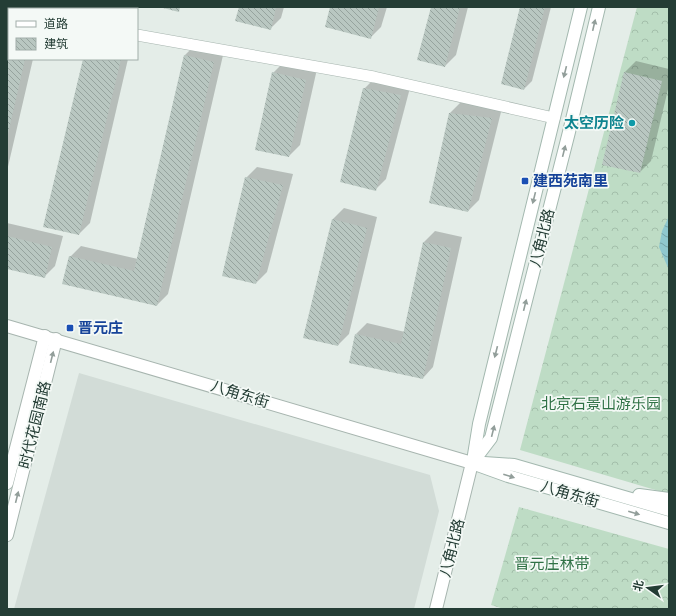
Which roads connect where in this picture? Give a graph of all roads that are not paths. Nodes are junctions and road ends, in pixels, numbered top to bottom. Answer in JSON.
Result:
{"nodes":[{"id":1,"x":581,"y":7,"type":"edge"},
{"id":2,"x":599,"y":7,"type":"edge"},
{"id":3,"x":138,"y":35,"type":"edge"},
{"id":4,"x":554,"y":118,"type":"junction"},
{"id":5,"x":7,"y":326,"type":"edge"},
{"id":6,"x":50,"y":338,"type":"junction"},
{"id":7,"x":472,"y":463,"type":"junction"},
{"id":8,"x":7,"y":483,"type":"edge"},
{"id":9,"x":596,"y":489,"type":"junction"},
{"id":10,"x":669,"y":499,"type":"edge"},
{"id":11,"x":669,"y":510,"type":"edge"},
{"id":12,"x":669,"y":524,"type":"edge"},
{"id":13,"x":7,"y":535,"type":"edge"},
{"id":14,"x":436,"y":609,"type":"edge"}],
"edges":[{"from":1,"to":4,"type":"main road","name":"八角北路","one_way":true},
{"from":7,"to":2,"type":"main road","name":"八角北路","one_way":true},
{"from":3,"to":4,"type":"street"},
{"from":4,"to":7,"type":"main road","name":"八角北路","one_way":true},
{"from":5,"to":6,"type":"main road","name":"八角东街"},
{"from":6,"to":7,"type":"main road","name":"八角东街"},
{"from":6,"to":8,"type":"main road","name":"时代花园南路"},
{"from":13,"to":6,"type":"main road","name":"时代花园南路","one_way":true},
{"from":7,"to":9,"type":"main road","name":"八角东街"},
{"from":7,"to":12,"type":"main road","name":"八角东街","one_way":true},
{"from":7,"to":14,"type":"main road","name":"八角北路"},
{"from":9,"to":10,"type":"main road"},
{"from":9,"to":11,"type":"main road","name":"八角东街"}]}
